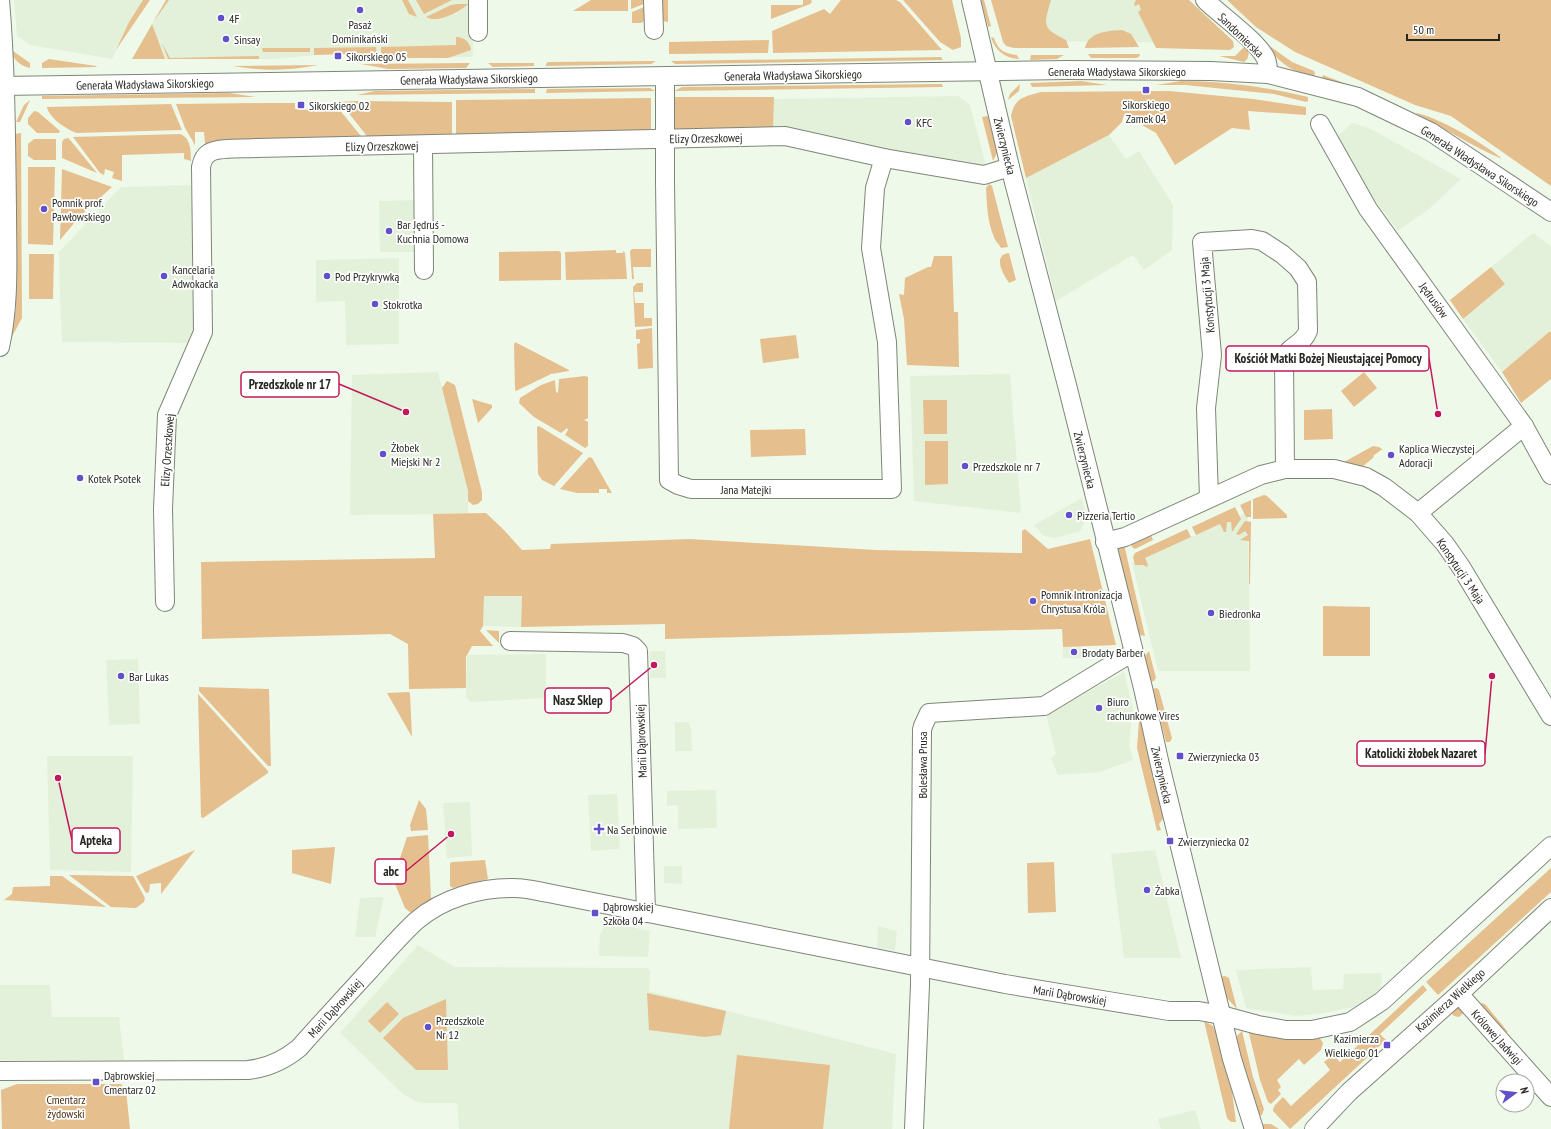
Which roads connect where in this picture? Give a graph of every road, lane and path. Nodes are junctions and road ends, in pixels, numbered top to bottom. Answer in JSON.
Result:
{"nodes":[{"id":1,"x":0,"y":0,"type":"edge"},
{"id":2,"x":478,"y":0,"type":"edge"},
{"id":3,"x":653,"y":0,"type":"edge"},
{"id":4,"x":971,"y":0,"type":"edge"},
{"id":5,"x":1205,"y":0,"type":"edge"},
{"id":6,"x":654,"y":30,"type":"dead end"},
{"id":7,"x":478,"y":32,"type":"dead end"},
{"id":8,"x":988,"y":72,"type":"junction"},
{"id":9,"x":1268,"y":74,"type":"junction"},
{"id":10,"x":665,"y":77,"type":"junction"},
{"id":11,"x":3,"y":86,"type":"edge"},
{"id":12,"x":1320,"y":124,"type":"dead end"},
{"id":13,"x":664,"y":139,"type":"junction"},
{"id":14,"x":423,"y":145,"type":"junction"},
{"id":15,"x":884,"y":158,"type":"junction"},
{"id":16,"x":1010,"y":167,"type":"junction"},
{"id":17,"x":1551,"y":212,"type":"edge"},
{"id":18,"x":424,"y":270,"type":"dead end"},
{"id":19,"x":0,"y":347,"type":"edge"},
{"id":20,"x":1524,"y":426,"type":"junction"},
{"id":21,"x":1285,"y":469,"type":"junction"},
{"id":22,"x":1551,"y":475,"type":"edge"},
{"id":23,"x":1209,"y":498,"type":"junction"},
{"id":24,"x":1418,"y":513,"type":"junction"},
{"id":25,"x":1105,"y":542,"type":"junction"},
{"id":26,"x":165,"y":602,"type":"dead end"},
{"id":27,"x":510,"y":641,"type":"dead end"},
{"id":28,"x":1134,"y":655,"type":"junction"},
{"id":29,"x":1551,"y":716,"type":"edge"},
{"id":30,"x":1551,"y":846,"type":"edge"},
{"id":31,"x":1551,"y":908,"type":"edge"},
{"id":32,"x":646,"y":913,"type":"junction"},
{"id":33,"x":920,"y":967,"type":"junction"},
{"id":34,"x":1459,"y":994,"type":"junction"},
{"id":35,"x":1221,"y":1015,"type":"junction"},
{"id":36,"x":1232,"y":1059,"type":"junction"},
{"id":37,"x":0,"y":1071,"type":"edge"},
{"id":38,"x":1349,"y":1092,"type":"junction"},
{"id":39,"x":1551,"y":1097,"type":"edge"},
{"id":40,"x":914,"y":1129,"type":"edge"},
{"id":41,"x":1242,"y":1129,"type":"edge"},
{"id":42,"x":1254,"y":1129,"type":"edge"},
{"id":43,"x":1300,"y":1129,"type":"edge"},
{"id":44,"x":1314,"y":1129,"type":"edge"}],
"edges":[{"from":1,"to":11,"type":"street"},
{"from":2,"to":7,"type":"street"},
{"from":3,"to":6,"type":"street"},
{"from":4,"to":8,"type":"street","name":"Zwierzyniecka"},
{"from":5,"to":9,"type":"street","name":"Sandomierska"},
{"from":8,"to":9,"type":"street","name":"Generała Władysława Sikorskiego"},
{"from":8,"to":10,"type":"street","name":"Generała Władysława Sikorskiego"},
{"from":8,"to":16,"type":"street","name":"Zwierzyniecka"},
{"from":9,"to":17,"type":"street","name":"Generała Władysława Sikorskiego"},
{"from":10,"to":11,"type":"street","name":"Generała Władysława Sikorskiego"},
{"from":10,"to":13,"type":"street","name":"Jana Matejki"},
{"from":11,"to":19,"type":"street"},
{"from":12,"to":20,"type":"street","name":"Jędrusiów"},
{"from":13,"to":14,"type":"street","name":"Elizy Orzeszkowej"},
{"from":13,"to":15,"type":"street","name":"Elizy Orzeszkowej"},
{"from":13,"to":15,"type":"street","name":"Jana Matejki"},
{"from":14,"to":18,"type":"street"},
{"from":14,"to":26,"type":"street","name":"Elizy Orzeszkowej"},
{"from":15,"to":16,"type":"street","name":"Elizy Orzeszkowej"},
{"from":16,"to":25,"type":"street","name":"Zwierzyniecka"},
{"from":20,"to":22,"type":"street","name":"Jędrusiów"},
{"from":20,"to":24,"type":"street"},
{"from":21,"to":23,"type":"street","name":"Konstytucji 3 Maja"},
{"from":21,"to":23,"type":"street","name":"Konstytucji 3 Maja"},
{"from":21,"to":24,"type":"street","name":"Konstytucji 3 Maja"},
{"from":23,"to":25,"type":"street","name":"Konstytucji 3 Maja"},
{"from":24,"to":29,"type":"street","name":"Konstytucji 3 Maja"},
{"from":25,"to":28,"type":"street","name":"Zwierzyniecka"},
{"from":27,"to":32,"type":"street","name":"Marii Dąbrowskiej"},
{"from":28,"to":33,"type":"street","name":"Bolesława Prusa"},
{"from":28,"to":35,"type":"street","name":"Zwierzyniecka"},
{"from":30,"to":35,"type":"street","name":"Marii Dąbrowskiej"},
{"from":31,"to":34,"type":"street","name":"Kazimierza Wielkiego"},
{"from":32,"to":33,"type":"street","name":"Marii Dąbrowskiej"},
{"from":32,"to":37,"type":"street","name":"Marii Dąbrowskiej"},
{"from":33,"to":35,"type":"street","name":"Marii Dąbrowskiej"},
{"from":33,"to":40,"type":"street"},
{"from":34,"to":38,"type":"street","name":"Kazimierza Wielkiego"},
{"from":34,"to":39,"type":"street","name":"Królowej Jadwigi"},
{"from":35,"to":36,"type":"street","name":"Zwierzyniecka"},
{"from":36,"to":41,"type":"street","name":"Zwierzyniecka"},
{"from":36,"to":42,"type":"street","name":"Zwierzyniecka"},
{"from":38,"to":43,"type":"street"},
{"from":38,"to":44,"type":"street"}]}
